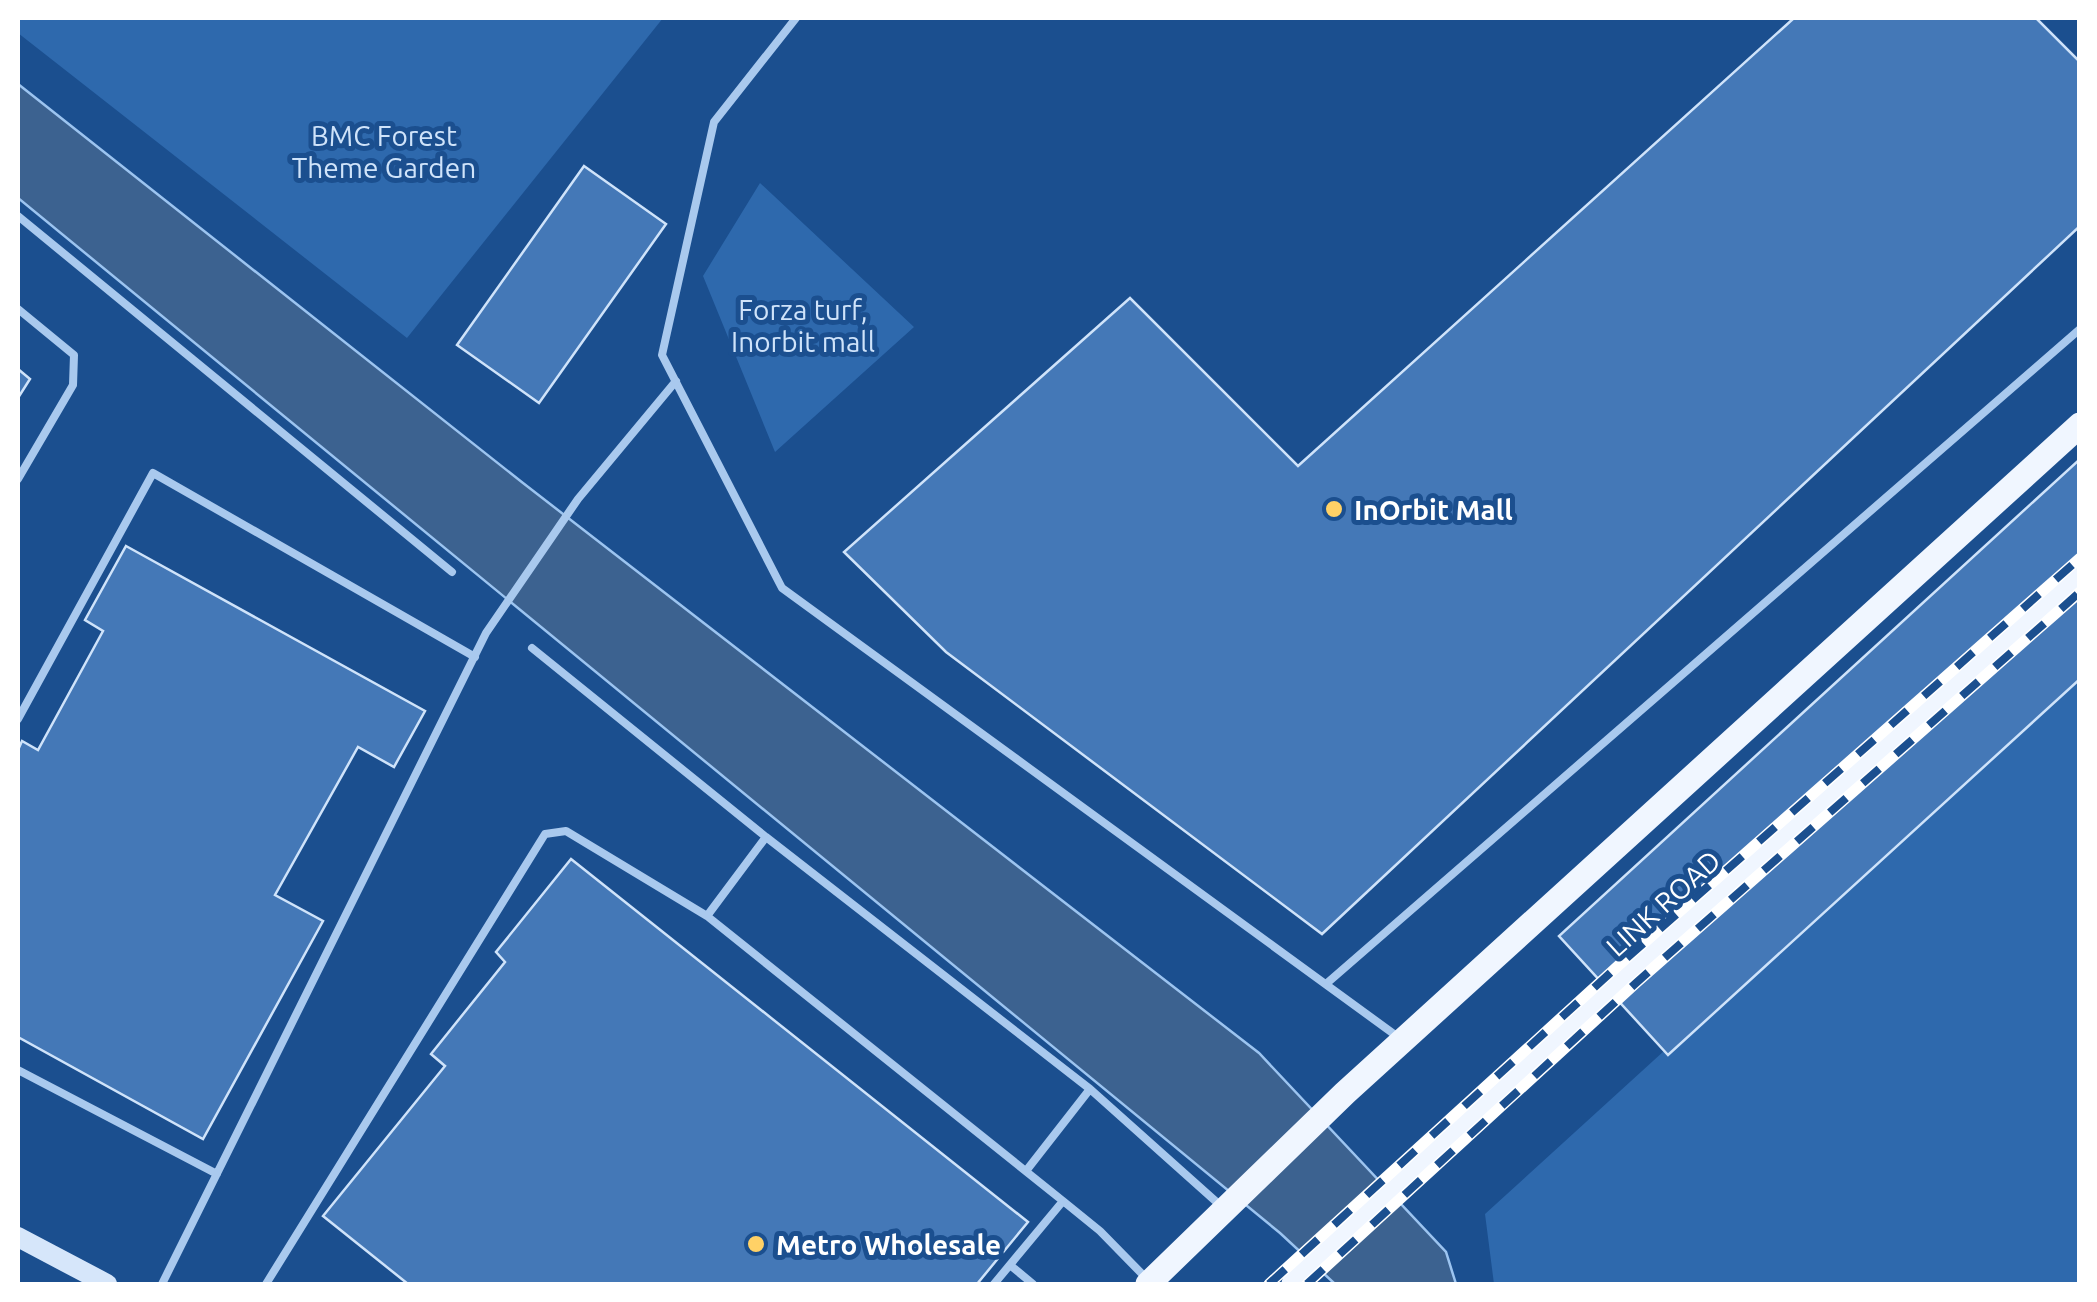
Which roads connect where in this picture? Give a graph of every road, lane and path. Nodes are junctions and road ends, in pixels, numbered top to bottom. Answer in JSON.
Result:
{"nodes":[{"id":1,"x":796,"y":18,"type":"edge"},
{"id":2,"x":18,"y":216,"type":"edge"},
{"id":3,"x":18,"y":309,"type":"edge"},
{"id":4,"x":2080,"y":329,"type":"edge"},
{"id":5,"x":676,"y":381,"type":"junction"},
{"id":6,"x":2080,"y":424,"type":"edge"},
{"id":7,"x":18,"y":479,"type":"edge"},
{"id":8,"x":452,"y":572,"type":"dead end"},
{"id":9,"x":2080,"y":574,"type":"edge"},
{"id":10,"x":532,"y":648,"type":"dead end"},
{"id":11,"x":475,"y":657,"type":"junction"},
{"id":12,"x":18,"y":719,"type":"edge"},
{"id":13,"x":766,"y":838,"type":"junction"},
{"id":14,"x":707,"y":916,"type":"junction"},
{"id":15,"x":1326,"y":984,"type":"junction"},
{"id":16,"x":1403,"y":1040,"type":"junction"},
{"id":17,"x":18,"y":1070,"type":"edge"},
{"id":18,"x":1090,"y":1089,"type":"junction"},
{"id":19,"x":1026,"y":1170,"type":"junction"},
{"id":20,"x":217,"y":1174,"type":"junction"},
{"id":21,"x":1063,"y":1200,"type":"junction"},
{"id":22,"x":1227,"y":1205,"type":"junction"},
{"id":23,"x":18,"y":1238,"type":"edge"},
{"id":24,"x":1010,"y":1265,"type":"junction"},
{"id":25,"x":107,"y":1284,"type":"edge"},
{"id":26,"x":162,"y":1284,"type":"edge"},
{"id":27,"x":266,"y":1284,"type":"edge"},
{"id":28,"x":994,"y":1284,"type":"edge"},
{"id":29,"x":1033,"y":1284,"type":"edge"},
{"id":30,"x":1149,"y":1284,"type":"edge"},
{"id":31,"x":1295,"y":1284,"type":"edge"}],
"edges":[{"from":1,"to":5,"type":"lane"},
{"from":2,"to":8,"type":"lane"},
{"from":3,"to":7,"type":"lane"},
{"from":4,"to":15,"type":"lane"},
{"from":5,"to":11,"type":"lane"},
{"from":5,"to":15,"type":"lane"},
{"from":6,"to":16,"type":"main road"},
{"from":9,"to":31,"type":"main road","name":"LINK ROAD"},
{"from":10,"to":13,"type":"lane"},
{"from":11,"to":12,"type":"lane"},
{"from":11,"to":20,"type":"lane"},
{"from":13,"to":14,"type":"lane"},
{"from":13,"to":18,"type":"lane"},
{"from":14,"to":19,"type":"lane"},
{"from":14,"to":27,"type":"lane"},
{"from":15,"to":16,"type":"lane"},
{"from":16,"to":22,"type":"main road"},
{"from":17,"to":20,"type":"lane"},
{"from":18,"to":19,"type":"lane"},
{"from":18,"to":22,"type":"lane"},
{"from":19,"to":21,"type":"lane"},
{"from":20,"to":26,"type":"lane"},
{"from":21,"to":24,"type":"lane"},
{"from":21,"to":30,"type":"lane"},
{"from":22,"to":30,"type":"main road"},
{"from":23,"to":25,"type":"street"},
{"from":24,"to":28,"type":"lane"},
{"from":24,"to":29,"type":"lane"}]}
